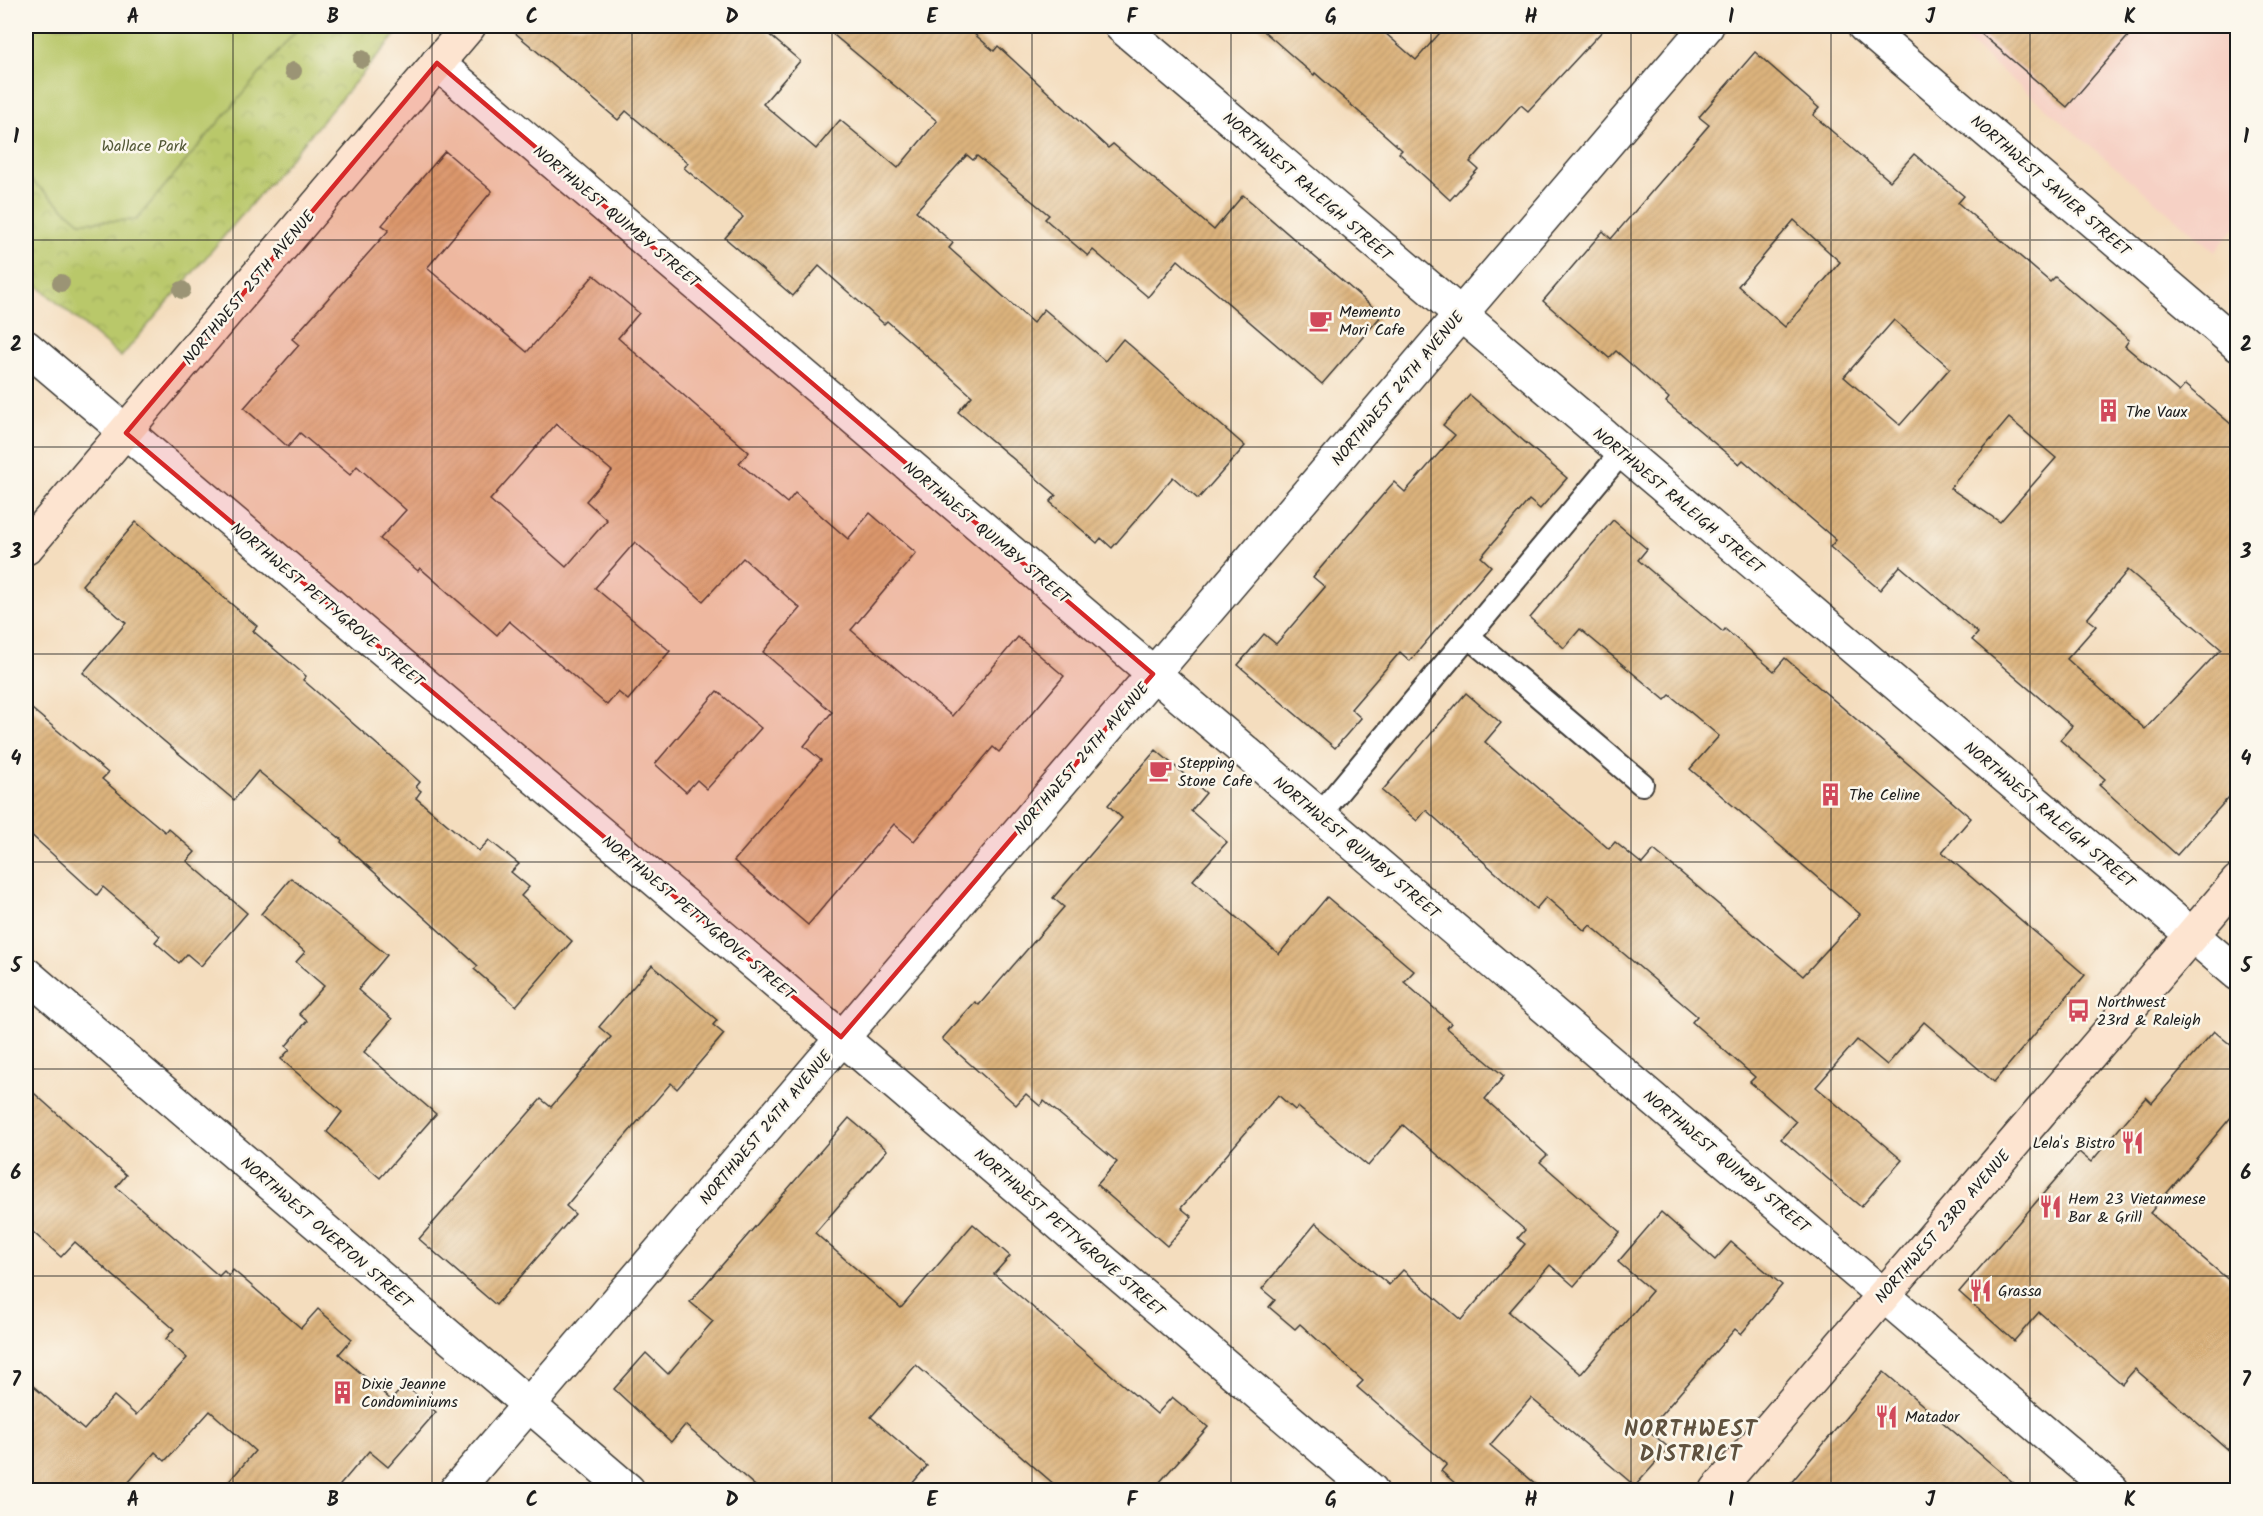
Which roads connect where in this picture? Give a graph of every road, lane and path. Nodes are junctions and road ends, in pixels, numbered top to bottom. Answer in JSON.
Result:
{"nodes":[{"id":1,"x":469,"y":26,"type":"edge"},
{"id":2,"x":1121,"y":26,"type":"edge"},
{"id":3,"x":1707,"y":26,"type":"edge"},
{"id":4,"x":1864,"y":26,"type":"edge"},
{"id":5,"x":437,"y":63,"type":"junction"},
{"id":6,"x":1459,"y":315,"type":"junction"},
{"id":7,"x":2238,"y":345,"type":"edge"},
{"id":8,"x":26,"y":347,"type":"edge"},
{"id":9,"x":126,"y":433,"type":"junction"},
{"id":10,"x":1622,"y":452,"type":"junction"},
{"id":11,"x":26,"y":548,"type":"edge"},
{"id":12,"x":1468,"y":636,"type":"junction"},
{"id":13,"x":1153,"y":674,"type":"junction"},
{"id":14,"x":1642,"y":784,"type":"dead end"},
{"id":15,"x":1319,"y":815,"type":"junction"},
{"id":16,"x":2238,"y":880,"type":"edge"},
{"id":17,"x":2192,"y":934,"type":"junction"},
{"id":18,"x":26,"y":974,"type":"edge"},
{"id":19,"x":2238,"y":974,"type":"edge"},
{"id":20,"x":841,"y":1037,"type":"junction"},
{"id":21,"x":1883,"y":1294,"type":"junction"},
{"id":22,"x":528,"y":1406,"type":"junction"},
{"id":23,"x":456,"y":1491,"type":"edge"},
{"id":24,"x":628,"y":1491,"type":"edge"},
{"id":25,"x":1371,"y":1491,"type":"edge"},
{"id":26,"x":1717,"y":1491,"type":"edge"},
{"id":27,"x":2112,"y":1491,"type":"edge"}],
"edges":[{"from":1,"to":5,"type":"main road","name":"NORTHWEST 25TH AVENUE"},
{"from":2,"to":6,"type":"street","name":"NORTHWEST RALEIGH STREET"},
{"from":3,"to":6,"type":"street","name":"NORTHWEST 24TH AVENUE"},
{"from":4,"to":7,"type":"street","name":"NORTHWEST SAVIER STREET"},
{"from":5,"to":9,"type":"main road","name":"NORTHWEST 25TH AVENUE"},
{"from":5,"to":13,"type":"street","name":"NORTHWEST QUIMBY STREET"},
{"from":6,"to":10,"type":"street","name":"NORTHWEST RALEIGH STREET"},
{"from":6,"to":13,"type":"street","name":"NORTHWEST 24TH AVENUE"},
{"from":8,"to":9,"type":"street","name":"NORTHWEST PETTYGROVE STREET"},
{"from":9,"to":11,"type":"main road","name":"NORTHWEST 25TH AVENUE"},
{"from":9,"to":20,"type":"street","name":"NORTHWEST PETTYGROVE STREET"},
{"from":10,"to":12,"type":"lane"},
{"from":10,"to":17,"type":"street","name":"NORTHWEST RALEIGH STREET"},
{"from":12,"to":14,"type":"lane"},
{"from":12,"to":15,"type":"lane"},
{"from":13,"to":15,"type":"street","name":"NORTHWEST QUIMBY STREET"},
{"from":13,"to":20,"type":"street","name":"NORTHWEST 24TH AVENUE"},
{"from":15,"to":21,"type":"street","name":"NORTHWEST QUIMBY STREET"},
{"from":16,"to":17,"type":"main road","name":"NORTHWEST 23RD AVENUE"},
{"from":17,"to":19,"type":"street","name":"NORTHWEST RALEIGH STREET"},
{"from":17,"to":21,"type":"main road","name":"NORTHWEST 23RD AVENUE"},
{"from":18,"to":22,"type":"street","name":"NORTHWEST OVERTON STREET"},
{"from":20,"to":22,"type":"street","name":"NORTHWEST 24TH AVENUE"},
{"from":20,"to":25,"type":"street","name":"NORTHWEST PETTYGROVE STREET"},
{"from":21,"to":26,"type":"main road","name":"NORTHWEST 23RD AVENUE"},
{"from":21,"to":27,"type":"street","name":"NORTHWEST QUIMBY STREET"},
{"from":22,"to":23,"type":"street","name":"NORTHWEST 24TH AVENUE"},
{"from":22,"to":24,"type":"street","name":"NORTHWEST OVERTON STREET"}]}
